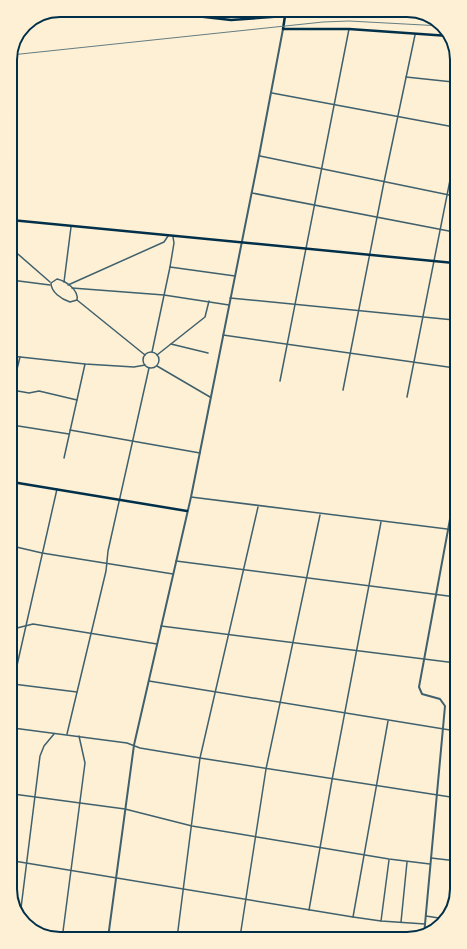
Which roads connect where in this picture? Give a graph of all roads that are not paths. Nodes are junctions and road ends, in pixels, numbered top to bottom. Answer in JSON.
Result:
{"nodes":[{"id":1,"x":209,"y":17,"type":"edge"},
{"id":2,"x":272,"y":17,"type":"edge"},
{"id":3,"x":285,"y":17,"type":"edge"},
{"id":4,"x":283,"y":29,"type":"junction"},
{"id":5,"x":349,"y":29,"type":"junction"},
{"id":6,"x":416,"y":34,"type":"junction"},
{"id":7,"x":442,"y":36,"type":"edge"},
{"id":8,"x":406,"y":77,"type":"junction"},
{"id":9,"x":450,"y":82,"type":"edge"},
{"id":10,"x":272,"y":92,"type":"junction"},
{"id":11,"x":334,"y":104,"type":"junction"},
{"id":12,"x":397,"y":116,"type":"junction"},
{"id":13,"x":450,"y":126,"type":"edge"},
{"id":14,"x":259,"y":156,"type":"junction"},
{"id":15,"x":321,"y":169,"type":"junction"},
{"id":16,"x":450,"y":179,"type":"edge"},
{"id":17,"x":384,"y":182,"type":"junction"},
{"id":18,"x":252,"y":193,"type":"junction"},
{"id":19,"x":447,"y":194,"type":"junction"},
{"id":20,"x":450,"y":195,"type":"edge"},
{"id":21,"x":314,"y":205,"type":"junction"},
{"id":22,"x":377,"y":217,"type":"junction"},
{"id":23,"x":17,"y":221,"type":"edge"},
{"id":24,"x":72,"y":226,"type":"junction"},
{"id":25,"x":440,"y":230,"type":"junction"},
{"id":26,"x":450,"y":231,"type":"edge"},
{"id":27,"x":168,"y":236,"type":"junction"},
{"id":28,"x":173,"y":236,"type":"junction"},
{"id":29,"x":242,"y":243,"type":"junction"},
{"id":30,"x":306,"y":249,"type":"junction"},
{"id":31,"x":17,"y":253,"type":"edge"},
{"id":32,"x":370,"y":255,"type":"junction"},
{"id":33,"x":433,"y":261,"type":"junction"},
{"id":34,"x":450,"y":263,"type":"edge"},
{"id":35,"x":170,"y":267,"type":"junction"},
{"id":36,"x":235,"y":276,"type":"junction"},
{"id":37,"x":17,"y":281,"type":"edge"},
{"id":38,"x":64,"y":282,"type":"junction"},
{"id":39,"x":51,"y":284,"type":"junction"},
{"id":40,"x":68,"y":286,"type":"junction"},
{"id":41,"x":72,"y":288,"type":"junction"},
{"id":42,"x":164,"y":295,"type":"junction"},
{"id":43,"x":230,"y":298,"type":"junction"},
{"id":44,"x":77,"y":300,"type":"junction"},
{"id":45,"x":209,"y":301,"type":"junction"},
{"id":46,"x":295,"y":304,"type":"junction"},
{"id":47,"x":229,"y":305,"type":"junction"},
{"id":48,"x":360,"y":310,"type":"junction"},
{"id":49,"x":422,"y":316,"type":"junction"},
{"id":50,"x":450,"y":320,"type":"edge"},
{"id":51,"x":223,"y":335,"type":"junction"},
{"id":52,"x":171,"y":344,"type":"junction"},
{"id":53,"x":287,"y":344,"type":"junction"},
{"id":54,"x":152,"y":352,"type":"junction"},
{"id":55,"x":208,"y":353,"type":"dead end"},
{"id":56,"x":351,"y":353,"type":"junction"},
{"id":57,"x":145,"y":355,"type":"junction"},
{"id":58,"x":157,"y":355,"type":"junction"},
{"id":59,"x":17,"y":357,"type":"edge"},
{"id":60,"x":20,"y":357,"type":"junction"},
{"id":61,"x":413,"y":362,"type":"junction"},
{"id":62,"x":85,"y":364,"type":"junction"},
{"id":63,"x":145,"y":365,"type":"junction"},
{"id":64,"x":157,"y":366,"type":"junction"},
{"id":65,"x":450,"y":367,"type":"edge"},
{"id":66,"x":149,"y":368,"type":"junction"},
{"id":67,"x":17,"y":369,"type":"edge"},
{"id":68,"x":280,"y":381,"type":"dead end"},
{"id":69,"x":343,"y":390,"type":"dead end"},
{"id":70,"x":17,"y":391,"type":"edge"},
{"id":71,"x":407,"y":397,"type":"dead end"},
{"id":72,"x":211,"y":398,"type":"junction"},
{"id":73,"x":77,"y":400,"type":"junction"},
{"id":74,"x":17,"y":426,"type":"edge"},
{"id":75,"x":70,"y":430,"type":"junction"},
{"id":76,"x":69,"y":434,"type":"junction"},
{"id":77,"x":133,"y":441,"type":"junction"},
{"id":78,"x":200,"y":453,"type":"junction"},
{"id":79,"x":64,"y":458,"type":"dead end"},
{"id":80,"x":17,"y":483,"type":"edge"},
{"id":81,"x":56,"y":489,"type":"junction"},
{"id":82,"x":191,"y":497,"type":"junction"},
{"id":83,"x":120,"y":500,"type":"junction"},
{"id":84,"x":258,"y":507,"type":"junction"},
{"id":85,"x":188,"y":511,"type":"junction"},
{"id":86,"x":320,"y":515,"type":"junction"},
{"id":87,"x":450,"y":519,"type":"edge"},
{"id":88,"x":381,"y":522,"type":"junction"},
{"id":89,"x":448,"y":530,"type":"junction"},
{"id":90,"x":17,"y":547,"type":"edge"},
{"id":91,"x":42,"y":553,"type":"junction"},
{"id":92,"x":176,"y":561,"type":"junction"},
{"id":93,"x":106,"y":564,"type":"junction"},
{"id":94,"x":243,"y":570,"type":"junction"},
{"id":95,"x":173,"y":574,"type":"junction"},
{"id":96,"x":307,"y":579,"type":"junction"},
{"id":97,"x":369,"y":587,"type":"junction"},
{"id":98,"x":436,"y":595,"type":"junction"},
{"id":99,"x":450,"y":596,"type":"edge"},
{"id":100,"x":25,"y":626,"type":"junction"},
{"id":101,"x":161,"y":626,"type":"junction"},
{"id":102,"x":17,"y":627,"type":"edge"},
{"id":103,"x":91,"y":633,"type":"junction"},
{"id":104,"x":228,"y":634,"type":"junction"},
{"id":105,"x":293,"y":643,"type":"junction"},
{"id":106,"x":157,"y":644,"type":"junction"},
{"id":107,"x":357,"y":651,"type":"junction"},
{"id":108,"x":424,"y":659,"type":"junction"},
{"id":109,"x":450,"y":662,"type":"edge"},
{"id":110,"x":17,"y":664,"type":"edge"},
{"id":111,"x":149,"y":681,"type":"junction"},
{"id":112,"x":17,"y":684,"type":"edge"},
{"id":113,"x":76,"y":692,"type":"junction"},
{"id":114,"x":215,"y":692,"type":"junction"},
{"id":115,"x":280,"y":704,"type":"junction"},
{"id":116,"x":344,"y":714,"type":"junction"},
{"id":117,"x":388,"y":720,"type":"junction"},
{"id":118,"x":17,"y":728,"type":"edge"},
{"id":119,"x":442,"y":729,"type":"junction"},
{"id":120,"x":450,"y":730,"type":"edge"},
{"id":121,"x":55,"y":733,"type":"junction"},
{"id":122,"x":67,"y":734,"type":"junction"},
{"id":123,"x":79,"y":736,"type":"junction"},
{"id":124,"x":134,"y":745,"type":"junction"},
{"id":125,"x":200,"y":758,"type":"junction"},
{"id":126,"x":266,"y":769,"type":"junction"},
{"id":127,"x":332,"y":780,"type":"junction"},
{"id":128,"x":375,"y":787,"type":"junction"},
{"id":129,"x":17,"y":795,"type":"edge"},
{"id":130,"x":436,"y":796,"type":"junction"},
{"id":131,"x":36,"y":797,"type":"junction"},
{"id":132,"x":450,"y":797,"type":"edge"},
{"id":133,"x":79,"y":803,"type":"junction"},
{"id":134,"x":125,"y":809,"type":"junction"},
{"id":135,"x":192,"y":826,"type":"junction"},
{"id":136,"x":255,"y":836,"type":"junction"},
{"id":137,"x":320,"y":847,"type":"junction"},
{"id":138,"x":364,"y":854,"type":"junction"},
{"id":139,"x":431,"y":858,"type":"junction"},
{"id":140,"x":389,"y":859,"type":"junction"},
{"id":141,"x":450,"y":860,"type":"edge"},
{"id":142,"x":17,"y":862,"type":"edge"},
{"id":143,"x":407,"y":862,"type":"junction"},
{"id":144,"x":27,"y":864,"type":"junction"},
{"id":145,"x":430,"y":864,"type":"junction"},
{"id":146,"x":70,"y":871,"type":"junction"},
{"id":147,"x":116,"y":879,"type":"junction"},
{"id":148,"x":183,"y":890,"type":"junction"},
{"id":149,"x":246,"y":899,"type":"junction"},
{"id":150,"x":21,"y":907,"type":"edge"},
{"id":151,"x":310,"y":910,"type":"junction"},
{"id":152,"x":426,"y":916,"type":"junction"},
{"id":153,"x":353,"y":917,"type":"junction"},
{"id":154,"x":438,"y":918,"type":"edge"},
{"id":155,"x":381,"y":922,"type":"junction"},
{"id":156,"x":401,"y":922,"type":"junction"},
{"id":157,"x":425,"y":924,"type":"junction"},
{"id":158,"x":424,"y":928,"type":"edge"},
{"id":159,"x":63,"y":932,"type":"edge"},
{"id":160,"x":109,"y":932,"type":"edge"},
{"id":161,"x":178,"y":932,"type":"edge"},
{"id":162,"x":241,"y":932,"type":"edge"}],
"edges":[{"from":1,"to":2,"type":"main road"},
{"from":3,"to":4,"type":"main road"},
{"from":4,"to":5,"type":"main road"},
{"from":4,"to":10,"type":"street"},
{"from":5,"to":6,"type":"main road"},
{"from":5,"to":11,"type":"street"},
{"from":6,"to":7,"type":"main road"},
{"from":6,"to":8,"type":"street"},
{"from":8,"to":9,"type":"street"},
{"from":8,"to":12,"type":"street"},
{"from":10,"to":11,"type":"street"},
{"from":10,"to":14,"type":"street"},
{"from":11,"to":12,"type":"street"},
{"from":11,"to":15,"type":"street"},
{"from":12,"to":13,"type":"street"},
{"from":12,"to":17,"type":"street"},
{"from":14,"to":15,"type":"street"},
{"from":14,"to":18,"type":"street"},
{"from":15,"to":17,"type":"street"},
{"from":15,"to":21,"type":"street"},
{"from":16,"to":19,"type":"street"},
{"from":17,"to":19,"type":"street"},
{"from":17,"to":22,"type":"street"},
{"from":18,"to":21,"type":"street"},
{"from":18,"to":29,"type":"street"},
{"from":19,"to":20,"type":"street"},
{"from":19,"to":25,"type":"street"},
{"from":21,"to":22,"type":"street"},
{"from":21,"to":30,"type":"street"},
{"from":22,"to":25,"type":"street"},
{"from":22,"to":32,"type":"street"},
{"from":23,"to":24,"type":"main road"},
{"from":24,"to":27,"type":"main road"},
{"from":24,"to":38,"type":"street"},
{"from":25,"to":26,"type":"street"},
{"from":25,"to":33,"type":"street"},
{"from":27,"to":28,"type":"main road"},
{"from":27,"to":40,"type":"street"},
{"from":28,"to":29,"type":"main road"},
{"from":28,"to":35,"type":"street"},
{"from":29,"to":30,"type":"main road"},
{"from":29,"to":36,"type":"street"},
{"from":30,"to":32,"type":"main road"},
{"from":30,"to":46,"type":"street"},
{"from":31,"to":39,"type":"street"},
{"from":32,"to":33,"type":"main road"},
{"from":32,"to":48,"type":"street"},
{"from":33,"to":34,"type":"main road"},
{"from":33,"to":49,"type":"street"},
{"from":35,"to":36,"type":"street"},
{"from":35,"to":42,"type":"street"},
{"from":36,"to":43,"type":"street"},
{"from":37,"to":39,"type":"street"},
{"from":38,"to":39,"type":"street"},
{"from":38,"to":40,"type":"street"},
{"from":39,"to":44,"type":"street"},
{"from":40,"to":41,"type":"street"},
{"from":41,"to":42,"type":"street"},
{"from":41,"to":44,"type":"street"},
{"from":42,"to":45,"type":"street"},
{"from":42,"to":54,"type":"street"},
{"from":43,"to":46,"type":"street"},
{"from":43,"to":47,"type":"street"},
{"from":44,"to":57,"type":"street"},
{"from":45,"to":47,"type":"street"},
{"from":45,"to":52,"type":"street"},
{"from":46,"to":48,"type":"street"},
{"from":46,"to":53,"type":"street"},
{"from":47,"to":51,"type":"street"},
{"from":48,"to":49,"type":"street"},
{"from":48,"to":56,"type":"street"},
{"from":49,"to":50,"type":"street"},
{"from":49,"to":61,"type":"street"},
{"from":51,"to":53,"type":"street"},
{"from":51,"to":72,"type":"street"},
{"from":52,"to":55,"type":"street"},
{"from":52,"to":58,"type":"street"},
{"from":53,"to":56,"type":"street"},
{"from":53,"to":68,"type":"street"},
{"from":54,"to":57,"type":"street"},
{"from":54,"to":58,"type":"street"},
{"from":56,"to":61,"type":"street"},
{"from":56,"to":69,"type":"street"},
{"from":57,"to":63,"type":"street"},
{"from":58,"to":64,"type":"street"},
{"from":59,"to":60,"type":"street"},
{"from":60,"to":62,"type":"street"},
{"from":60,"to":67,"type":"street"},
{"from":61,"to":65,"type":"street"},
{"from":61,"to":71,"type":"street"},
{"from":62,"to":63,"type":"street"},
{"from":62,"to":73,"type":"street"},
{"from":63,"to":66,"type":"street"},
{"from":64,"to":66,"type":"street"},
{"from":64,"to":72,"type":"street"},
{"from":66,"to":77,"type":"street"},
{"from":70,"to":73,"type":"street"},
{"from":72,"to":78,"type":"street"},
{"from":73,"to":75,"type":"street"},
{"from":74,"to":76,"type":"street"},
{"from":75,"to":76,"type":"street"},
{"from":75,"to":77,"type":"street"},
{"from":76,"to":79,"type":"street"},
{"from":77,"to":78,"type":"street"},
{"from":77,"to":83,"type":"street"},
{"from":78,"to":82,"type":"street"},
{"from":80,"to":81,"type":"main road"},
{"from":81,"to":83,"type":"main road"},
{"from":81,"to":91,"type":"street"},
{"from":82,"to":84,"type":"street"},
{"from":82,"to":85,"type":"street"},
{"from":83,"to":85,"type":"main road"},
{"from":83,"to":93,"type":"street"},
{"from":84,"to":86,"type":"street"},
{"from":84,"to":94,"type":"street"},
{"from":85,"to":92,"type":"street"},
{"from":86,"to":88,"type":"street"},
{"from":86,"to":96,"type":"street"},
{"from":87,"to":89,"type":"street"},
{"from":88,"to":89,"type":"street"},
{"from":88,"to":97,"type":"street"},
{"from":89,"to":98,"type":"street"},
{"from":90,"to":91,"type":"street"},
{"from":91,"to":93,"type":"street"},
{"from":91,"to":100,"type":"street"},
{"from":92,"to":94,"type":"street"},
{"from":92,"to":95,"type":"street"},
{"from":93,"to":95,"type":"street"},
{"from":93,"to":103,"type":"street"},
{"from":94,"to":96,"type":"street"},
{"from":94,"to":104,"type":"street"},
{"from":95,"to":101,"type":"street"},
{"from":96,"to":97,"type":"street"},
{"from":96,"to":105,"type":"street"},
{"from":97,"to":98,"type":"street"},
{"from":97,"to":107,"type":"street"},
{"from":98,"to":99,"type":"street"},
{"from":98,"to":108,"type":"street"},
{"from":100,"to":102,"type":"street"},
{"from":100,"to":103,"type":"street"},
{"from":100,"to":110,"type":"street"},
{"from":101,"to":104,"type":"street"},
{"from":101,"to":106,"type":"street"},
{"from":103,"to":106,"type":"street"},
{"from":103,"to":113,"type":"street"},
{"from":104,"to":105,"type":"street"},
{"from":104,"to":114,"type":"street"},
{"from":105,"to":107,"type":"street"},
{"from":105,"to":115,"type":"street"},
{"from":106,"to":111,"type":"street"},
{"from":107,"to":108,"type":"street"},
{"from":107,"to":116,"type":"street"},
{"from":108,"to":109,"type":"street"},
{"from":108,"to":119,"type":"street"},
{"from":111,"to":114,"type":"street"},
{"from":111,"to":124,"type":"street"},
{"from":112,"to":113,"type":"street"},
{"from":113,"to":122,"type":"street"},
{"from":114,"to":115,"type":"street"},
{"from":114,"to":125,"type":"street"},
{"from":115,"to":116,"type":"street"},
{"from":115,"to":126,"type":"street"},
{"from":116,"to":117,"type":"street"},
{"from":116,"to":127,"type":"street"},
{"from":117,"to":119,"type":"street"},
{"from":117,"to":128,"type":"street"},
{"from":118,"to":121,"type":"street"},
{"from":119,"to":120,"type":"street"},
{"from":119,"to":130,"type":"street"},
{"from":121,"to":122,"type":"street"},
{"from":121,"to":131,"type":"street"},
{"from":122,"to":123,"type":"street"},
{"from":123,"to":124,"type":"street"},
{"from":123,"to":133,"type":"street"},
{"from":124,"to":125,"type":"street"},
{"from":124,"to":134,"type":"street"},
{"from":125,"to":126,"type":"street"},
{"from":125,"to":135,"type":"street"},
{"from":126,"to":127,"type":"street"},
{"from":126,"to":136,"type":"street"},
{"from":127,"to":128,"type":"street"},
{"from":127,"to":137,"type":"street"},
{"from":128,"to":130,"type":"street"},
{"from":128,"to":138,"type":"street"},
{"from":129,"to":131,"type":"street"},
{"from":130,"to":132,"type":"street"},
{"from":130,"to":139,"type":"street"},
{"from":131,"to":133,"type":"street"},
{"from":131,"to":144,"type":"street"},
{"from":133,"to":134,"type":"street"},
{"from":133,"to":146,"type":"street"},
{"from":134,"to":135,"type":"street"},
{"from":134,"to":147,"type":"street"},
{"from":135,"to":136,"type":"street"},
{"from":135,"to":148,"type":"street"},
{"from":136,"to":137,"type":"street"},
{"from":136,"to":149,"type":"street"},
{"from":137,"to":138,"type":"street"},
{"from":137,"to":151,"type":"street"},
{"from":138,"to":140,"type":"street"},
{"from":138,"to":153,"type":"street"},
{"from":139,"to":141,"type":"street"},
{"from":139,"to":145,"type":"street"},
{"from":140,"to":143,"type":"street"},
{"from":140,"to":155,"type":"street"},
{"from":142,"to":144,"type":"street"},
{"from":143,"to":145,"type":"street"},
{"from":143,"to":156,"type":"street"},
{"from":144,"to":146,"type":"street"},
{"from":144,"to":150,"type":"street"},
{"from":145,"to":152,"type":"street"},
{"from":146,"to":147,"type":"street"},
{"from":146,"to":159,"type":"street"},
{"from":147,"to":148,"type":"street"},
{"from":147,"to":160,"type":"street"},
{"from":148,"to":149,"type":"street"},
{"from":148,"to":161,"type":"street"},
{"from":149,"to":151,"type":"street"},
{"from":149,"to":162,"type":"street"},
{"from":151,"to":153,"type":"street"},
{"from":152,"to":154,"type":"street"},
{"from":152,"to":157,"type":"street"},
{"from":153,"to":155,"type":"street"},
{"from":155,"to":156,"type":"street"},
{"from":156,"to":157,"type":"street"},
{"from":157,"to":158,"type":"street"}]}
